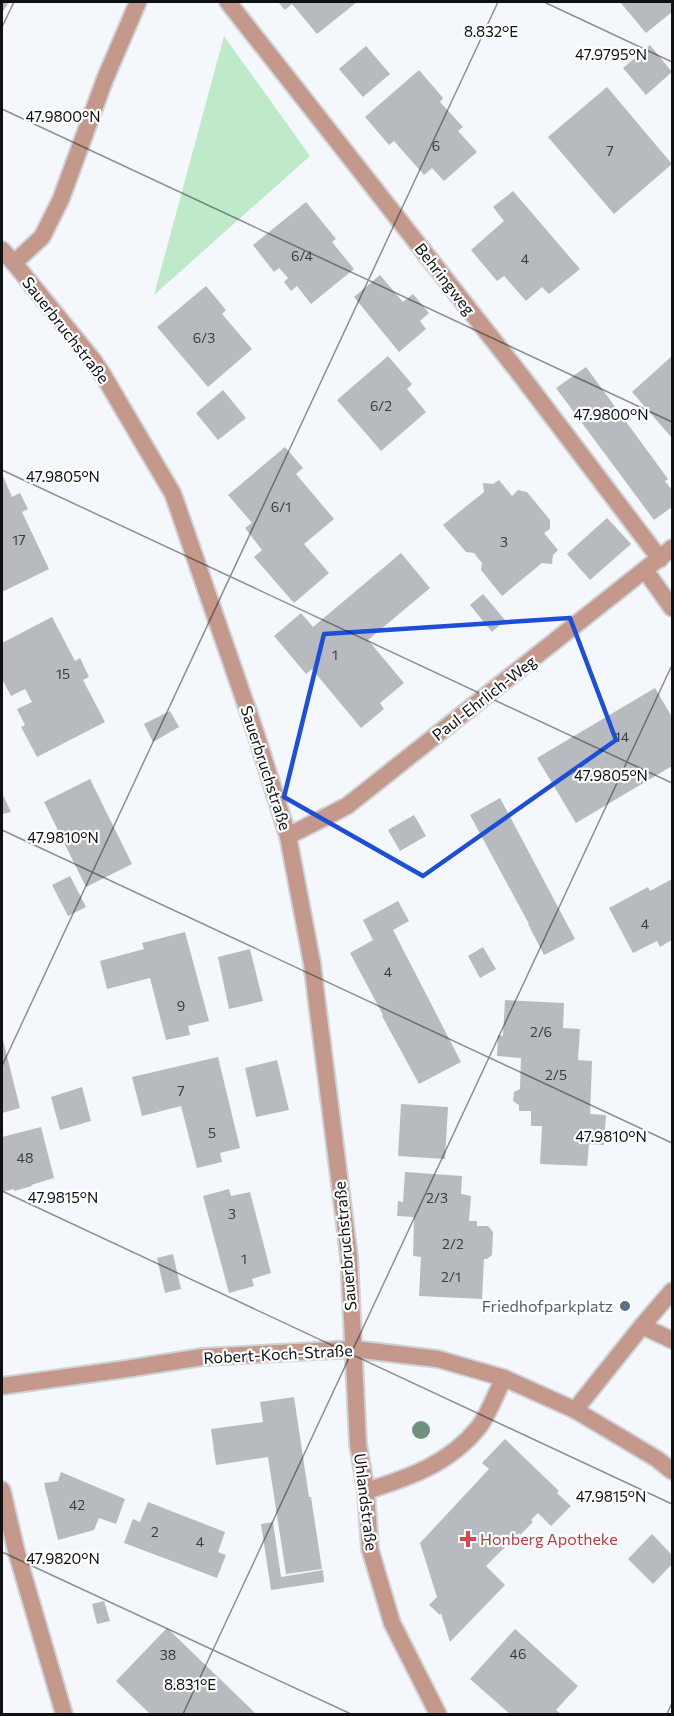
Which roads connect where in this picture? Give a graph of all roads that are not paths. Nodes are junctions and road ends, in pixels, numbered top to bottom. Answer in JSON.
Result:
{"nodes":[{"id":1,"x":138,"y":2,"type":"edge"},
{"id":2,"x":228,"y":2,"type":"edge"},
{"id":3,"x":2,"y":250,"type":"edge"},
{"id":4,"x":14,"y":263,"type":"junction"},
{"id":5,"x":666,"y":553,"type":"edge"},
{"id":6,"x":645,"y":570,"type":"junction"},
{"id":7,"x":672,"y":608,"type":"edge"},
{"id":8,"x":288,"y":836,"type":"junction"},
{"id":9,"x":672,"y":1291,"type":"edge"},
{"id":10,"x":642,"y":1326,"type":"junction"},
{"id":11,"x":672,"y":1340,"type":"edge"},
{"id":12,"x":354,"y":1349,"type":"junction"},
{"id":13,"x":504,"y":1378,"type":"junction"},
{"id":14,"x":2,"y":1386,"type":"edge"},
{"id":15,"x":575,"y":1410,"type":"junction"},
{"id":16,"x":672,"y":1471,"type":"edge"},
{"id":17,"x":2,"y":1490,"type":"edge"},
{"id":18,"x":366,"y":1491,"type":"junction"},
{"id":19,"x":434,"y":1712,"type":"edge"},
{"id":20,"x":64,"y":1714,"type":"edge"}],
"edges":[{"from":1,"to":4,"type":"street"},
{"from":2,"to":5,"type":"street","name":"Behringweg"},
{"from":3,"to":4,"type":"street","name":"Sauerbruchstraße"},
{"from":4,"to":8,"type":"street","name":"Sauerbruchstraße"},
{"from":5,"to":6,"type":"street","name":"Paul-Ehrlich-Weg"},
{"from":6,"to":7,"type":"street"},
{"from":6,"to":8,"type":"street","name":"Paul-Ehrlich-Weg"},
{"from":8,"to":12,"type":"street","name":"Sauerbruchstraße"},
{"from":9,"to":10,"type":"street"},
{"from":10,"to":11,"type":"street"},
{"from":10,"to":15,"type":"street"},
{"from":12,"to":13,"type":"street","name":"Robert-Koch-Straße"},
{"from":12,"to":14,"type":"street","name":"Robert-Koch-Straße"},
{"from":12,"to":18,"type":"street","name":"Uhlandstraße"},
{"from":13,"to":15,"type":"street","name":"Robert-Koch-Straße"},
{"from":13,"to":18,"type":"street"},
{"from":15,"to":16,"type":"street","name":"Robert-Koch-Straße"},
{"from":17,"to":20,"type":"street"},
{"from":18,"to":19,"type":"street","name":"Uhlandstraße"}]}
